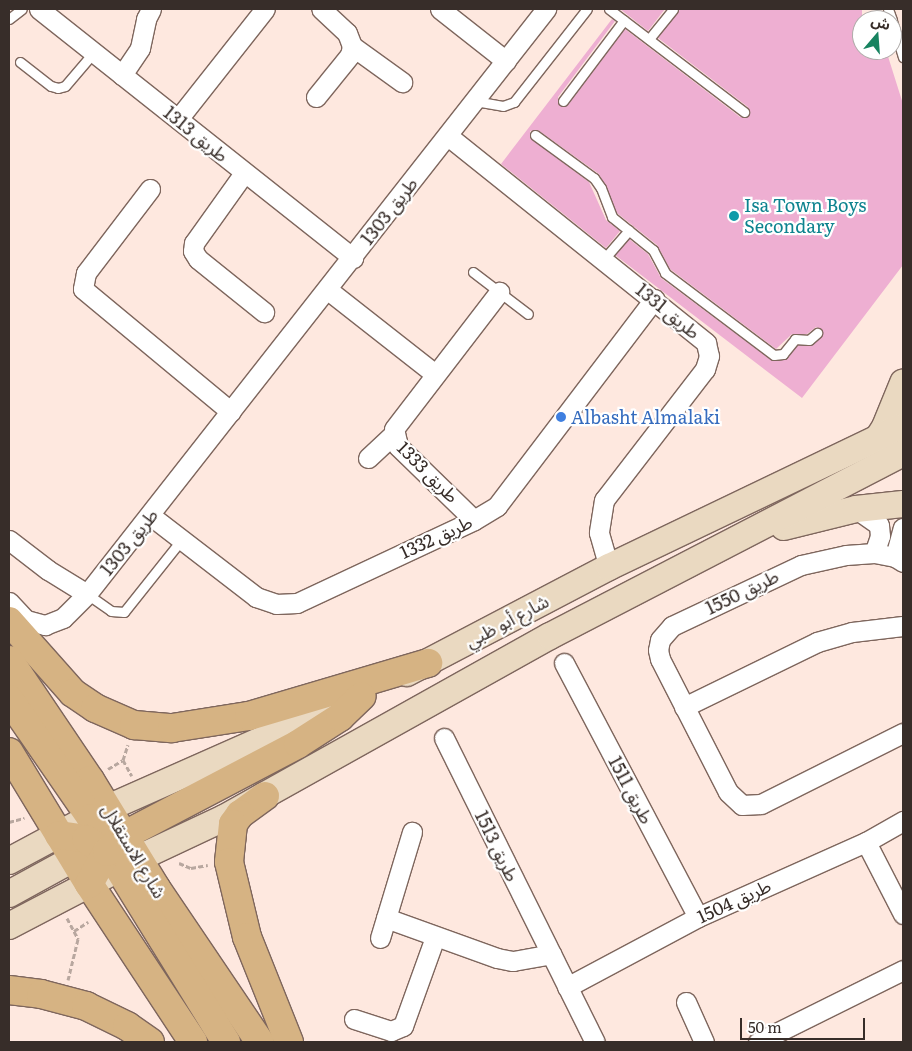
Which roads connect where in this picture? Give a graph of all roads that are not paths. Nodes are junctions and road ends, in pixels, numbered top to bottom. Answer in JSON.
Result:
{"nodes":[{"id":1,"x":22,"y":9,"type":"edge"},
{"id":2,"x":39,"y":9,"type":"edge"},
{"id":3,"x":151,"y":9,"type":"edge"},
{"id":4,"x":265,"y":9,"type":"edge"},
{"id":5,"x":321,"y":9,"type":"edge"},
{"id":6,"x":440,"y":9,"type":"edge"},
{"id":7,"x":546,"y":9,"type":"edge"},
{"id":8,"x":587,"y":9,"type":"edge"},
{"id":9,"x":609,"y":9,"type":"edge"},
{"id":10,"x":673,"y":9,"type":"edge"},
{"id":11,"x":9,"y":19,"type":"edge"},
{"id":12,"x":624,"y":20,"type":"junction"},
{"id":13,"x":649,"y":39,"type":"junction"},
{"id":14,"x":352,"y":46,"type":"junction"},
{"id":15,"x":94,"y":52,"type":"junction"},
{"id":16,"x":506,"y":61,"type":"junction"},
{"id":17,"x":20,"y":62,"type":"dead end"},
{"id":18,"x":122,"y":75,"type":"junction"},
{"id":19,"x":402,"y":82,"type":"dead end"},
{"id":20,"x":316,"y":97,"type":"dead end"},
{"id":21,"x":474,"y":101,"type":"junction"},
{"id":22,"x":563,"y":101,"type":"dead end"},
{"id":23,"x":744,"y":112,"type":"dead end"},
{"id":24,"x":178,"y":119,"type":"junction"},
{"id":25,"x":535,"y":135,"type":"dead end"},
{"id":26,"x":448,"y":136,"type":"junction"},
{"id":27,"x":244,"y":173,"type":"junction"},
{"id":28,"x":150,"y":188,"type":"dead end"},
{"id":29,"x":629,"y":230,"type":"junction"},
{"id":30,"x":353,"y":258,"type":"junction"},
{"id":31,"x":604,"y":259,"type":"junction"},
{"id":32,"x":473,"y":272,"type":"dead end"},
{"id":33,"x":328,"y":290,"type":"junction"},
{"id":34,"x":499,"y":292,"type":"junction"},
{"id":35,"x":654,"y":299,"type":"junction"},
{"id":36,"x":264,"y":312,"type":"dead end"},
{"id":37,"x":528,"y":314,"type":"dead end"},
{"id":38,"x":817,"y":333,"type":"dead end"},
{"id":39,"x":435,"y":374,"type":"junction"},
{"id":40,"x":903,"y":382,"type":"edge"},
{"id":41,"x":231,"y":412,"type":"junction"},
{"id":42,"x":903,"y":426,"type":"edge"},
{"id":43,"x":393,"y":435,"type":"junction"},
{"id":44,"x":876,"y":441,"type":"junction"},
{"id":45,"x":903,"y":453,"type":"edge"},
{"id":46,"x":368,"y":458,"type":"dead end"},
{"id":47,"x":903,"y":504,"type":"edge"},
{"id":48,"x":856,"y":509,"type":"junction"},
{"id":49,"x":151,"y":516,"type":"junction"},
{"id":50,"x":474,"y":520,"type":"junction"},
{"id":51,"x":903,"y":528,"type":"edge"},
{"id":52,"x":747,"y":536,"type":"junction"},
{"id":53,"x":182,"y":539,"type":"junction"},
{"id":54,"x":9,"y":540,"type":"edge"},
{"id":55,"x":874,"y":553,"type":"junction"},
{"id":56,"x":899,"y":559,"type":"edge"},
{"id":57,"x":608,"y":567,"type":"junction"},
{"id":58,"x":87,"y":594,"type":"junction"},
{"id":59,"x":9,"y":602,"type":"edge"},
{"id":60,"x":9,"y":620,"type":"edge"},
{"id":61,"x":903,"y":626,"type":"edge"},
{"id":62,"x":9,"y":660,"type":"edge"},
{"id":63,"x":428,"y":663,"type":"junction"},
{"id":64,"x":564,"y":663,"type":"dead end"},
{"id":65,"x":362,"y":696,"type":"joint"},
{"id":66,"x":9,"y":699,"type":"edge"},
{"id":67,"x":684,"y":707,"type":"junction"},
{"id":68,"x":903,"y":733,"type":"edge"},
{"id":69,"x":444,"y":738,"type":"dead end"},
{"id":70,"x":9,"y":752,"type":"edge"},
{"id":71,"x":265,"y":796,"type":"junction"},
{"id":72,"x":903,"y":821,"type":"edge"},
{"id":73,"x":412,"y":832,"type":"dead end"},
{"id":74,"x":59,"y":835,"type":"junction"},
{"id":75,"x":112,"y":840,"type":"junction"},
{"id":76,"x":866,"y":842,"type":"junction"},
{"id":77,"x":73,"y":858,"type":"junction"},
{"id":78,"x":9,"y":861,"type":"edge"},
{"id":79,"x":89,"y":884,"type":"junction"},
{"id":80,"x":9,"y":894,"type":"edge"},
{"id":81,"x":903,"y":914,"type":"edge"},
{"id":82,"x":698,"y":917,"type":"junction"},
{"id":83,"x":386,"y":918,"type":"junction"},
{"id":84,"x":9,"y":926,"type":"edge"},
{"id":85,"x":436,"y":937,"type":"junction"},
{"id":86,"x":380,"y":938,"type":"dead end"},
{"id":87,"x":551,"y":954,"type":"junction"},
{"id":88,"x":903,"y":970,"type":"edge"},
{"id":89,"x":567,"y":987,"type":"junction"},
{"id":90,"x":9,"y":990,"type":"edge"},
{"id":91,"x":686,"y":1002,"type":"dead end"},
{"id":92,"x":354,"y":1019,"type":"dead end"},
{"id":93,"x":150,"y":1042,"type":"edge"},
{"id":94,"x":193,"y":1042,"type":"edge"},
{"id":95,"x":226,"y":1042,"type":"edge"},
{"id":96,"x":260,"y":1042,"type":"edge"},
{"id":97,"x":289,"y":1042,"type":"edge"},
{"id":98,"x":594,"y":1042,"type":"edge"},
{"id":99,"x":704,"y":1042,"type":"edge"},
{"id":100,"x":758,"y":1042,"type":"edge"}],
"edges":[{"from":1,"to":11,"type":"lane"},
{"from":2,"to":15,"type":"street","name":"طريق 1313"},
{"from":3,"to":18,"type":"street"},
{"from":4,"to":24,"type":"street"},
{"from":5,"to":14,"type":"street"},
{"from":6,"to":16,"type":"street"},
{"from":7,"to":16,"type":"street","name":"طريق 1303"},
{"from":8,"to":21,"type":"lane"},
{"from":9,"to":12,"type":"lane"},
{"from":10,"to":13,"type":"lane"},
{"from":12,"to":13,"type":"lane"},
{"from":12,"to":22,"type":"lane"},
{"from":13,"to":23,"type":"lane"},
{"from":14,"to":19,"type":"street"},
{"from":14,"to":20,"type":"street"},
{"from":15,"to":17,"type":"lane"},
{"from":15,"to":18,"type":"street","name":"طريق 1313"},
{"from":16,"to":21,"type":"street","name":"طريق 1303"},
{"from":18,"to":24,"type":"street","name":"طريق 1313"},
{"from":21,"to":26,"type":"street","name":"طريق 1303"},
{"from":24,"to":27,"type":"street","name":"طريق 1313"},
{"from":25,"to":29,"type":"lane"},
{"from":26,"to":30,"type":"street","name":"طريق 1303"},
{"from":26,"to":31,"type":"street","name":"طريق 1331"},
{"from":27,"to":30,"type":"street","name":"طريق 1313"},
{"from":27,"to":36,"type":"street"},
{"from":28,"to":41,"type":"street"},
{"from":29,"to":31,"type":"lane"},
{"from":29,"to":38,"type":"lane"},
{"from":30,"to":33,"type":"street","name":"طريق 1303"},
{"from":31,"to":35,"type":"street","name":"طريق 1331"},
{"from":32,"to":34,"type":"lane"},
{"from":33,"to":39,"type":"street"},
{"from":33,"to":41,"type":"street","name":"طريق 1303"},
{"from":34,"to":37,"type":"lane"},
{"from":34,"to":39,"type":"street","name":"طريق 1333"},
{"from":35,"to":50,"type":"street","name":"طريق 1332"},
{"from":35,"to":57,"type":"street","name":"طريق 1331"},
{"from":39,"to":43,"type":"street","name":"طريق 1333"},
{"from":40,"to":44,"type":"main road"},
{"from":41,"to":49,"type":"street","name":"طريق 1303"},
{"from":42,"to":44,"type":"main road","name":"شارع أبو ظبي"},
{"from":43,"to":46,"type":"street"},
{"from":43,"to":50,"type":"street","name":"طريق 1333"},
{"from":44,"to":57,"type":"main road","name":"شارع أبو ظبي"},
{"from":45,"to":52,"type":"main road","name":"شارع أبو ظبي"},
{"from":47,"to":48,"type":"main road"},
{"from":48,"to":52,"type":"main road"},
{"from":48,"to":55,"type":"street"},
{"from":49,"to":53,"type":"street","name":"طريق 1332"},
{"from":49,"to":58,"type":"street","name":"طريق 1303"},
{"from":50,"to":53,"type":"street","name":"طريق 1332"},
{"from":51,"to":56,"type":"street"},
{"from":52,"to":71,"type":"main road","name":"شارع أبو ظبي"},
{"from":53,"to":58,"type":"lane"},
{"from":54,"to":58,"type":"street"},
{"from":55,"to":56,"type":"street","name":"طريق 1550"},
{"from":55,"to":67,"type":"street","name":"طريق 1550"},
{"from":57,"to":63,"type":"main road","name":"شارع أبو ظبي"},
{"from":58,"to":59,"type":"street","name":"طريق 1303"},
{"from":60,"to":63,"type":"main road"},
{"from":61,"to":67,"type":"street"},
{"from":62,"to":75,"type":"main road","name":"شارع الاستقلال"},
{"from":63,"to":65,"type":"main road","name":"شارع أبو ظبي"},
{"from":64,"to":82,"type":"street","name":"طريق 1511"},
{"from":65,"to":75,"type":"main road"},
{"from":66,"to":75,"type":"main road"},
{"from":67,"to":68,"type":"street","name":"طريق 1550"},
{"from":69,"to":87,"type":"street","name":"طريق 1513"},
{"from":70,"to":74,"type":"main road"},
{"from":71,"to":75,"type":"main road","name":"شارع أبو ظبي"},
{"from":71,"to":97,"type":"main road"},
{"from":72,"to":76,"type":"street","name":"طريق 1504"},
{"from":73,"to":83,"type":"street"},
{"from":74,"to":75,"type":"main road"},
{"from":74,"to":77,"type":"main road"},
{"from":74,"to":78,"type":"main road"},
{"from":75,"to":77,"type":"main road","name":"شارع أبو ظبي"},
{"from":75,"to":79,"type":"main road"},
{"from":75,"to":95,"type":"main road"},
{"from":75,"to":96,"type":"main road","name":"شارع الاستقلال"},
{"from":76,"to":81,"type":"street"},
{"from":76,"to":82,"type":"street","name":"طريق 1504"},
{"from":77,"to":79,"type":"main road"},
{"from":77,"to":80,"type":"main road","name":"شارع أبو ظبي"},
{"from":79,"to":84,"type":"main road"},
{"from":79,"to":94,"type":"main road"},
{"from":82,"to":89,"type":"street","name":"طريق 1504"},
{"from":83,"to":85,"type":"street"},
{"from":83,"to":86,"type":"street"},
{"from":85,"to":87,"type":"street"},
{"from":85,"to":92,"type":"street"},
{"from":87,"to":89,"type":"street","name":"طريق 1513"},
{"from":88,"to":100,"type":"street"},
{"from":89,"to":98,"type":"street","name":"طريق 1513"},
{"from":90,"to":93,"type":"main road"},
{"from":91,"to":99,"type":"street"}]}
